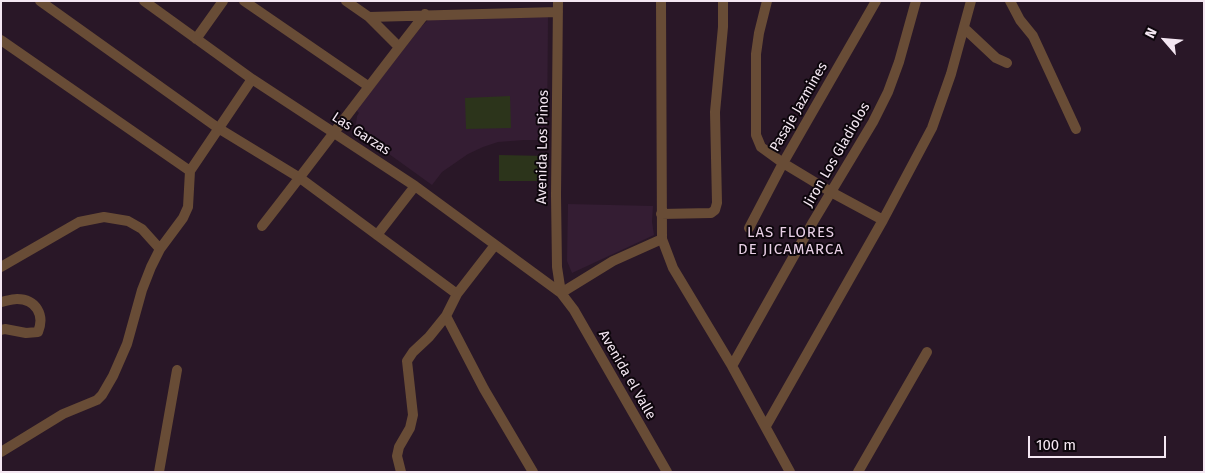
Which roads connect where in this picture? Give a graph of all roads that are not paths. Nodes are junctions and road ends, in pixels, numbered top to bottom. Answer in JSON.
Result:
{"nodes":[{"id":1,"x":40,"y":1,"type":"edge"},
{"id":2,"x":144,"y":1,"type":"edge"},
{"id":3,"x":223,"y":1,"type":"edge"},
{"id":4,"x":244,"y":1,"type":"edge"},
{"id":5,"x":346,"y":1,"type":"edge"},
{"id":6,"x":661,"y":1,"type":"edge"},
{"id":7,"x":723,"y":1,"type":"edge"},
{"id":8,"x":767,"y":1,"type":"edge"},
{"id":9,"x":876,"y":1,"type":"edge"},
{"id":10,"x":916,"y":1,"type":"edge"},
{"id":11,"x":971,"y":1,"type":"edge"},
{"id":12,"x":1010,"y":1,"type":"edge"},
{"id":13,"x":558,"y":7,"type":"edge"},
{"id":14,"x":425,"y":14,"type":"junction"},
{"id":15,"x":369,"y":17,"type":"junction"},
{"id":16,"x":964,"y":28,"type":"junction"},
{"id":17,"x":196,"y":39,"type":"junction"},
{"id":18,"x":1,"y":40,"type":"edge"},
{"id":19,"x":399,"y":47,"type":"junction"},
{"id":20,"x":1006,"y":64,"type":"dead end"},
{"id":21,"x":252,"y":79,"type":"junction"},
{"id":22,"x":368,"y":86,"type":"junction"},
{"id":23,"x":218,"y":128,"type":"junction"},
{"id":24,"x":1076,"y":129,"type":"dead end"},
{"id":25,"x":333,"y":132,"type":"junction"},
{"id":26,"x":783,"y":162,"type":"junction"},
{"id":27,"x":190,"y":171,"type":"junction"},
{"id":28,"x":300,"y":178,"type":"junction"},
{"id":29,"x":415,"y":186,"type":"junction"},
{"id":30,"x":831,"y":192,"type":"junction"},
{"id":31,"x":660,"y":214,"type":"junction"},
{"id":32,"x":883,"y":220,"type":"junction"},
{"id":33,"x":262,"y":226,"type":"dead end"},
{"id":34,"x":749,"y":228,"type":"dead end"},
{"id":35,"x":377,"y":235,"type":"junction"},
{"id":36,"x":662,"y":239,"type":"junction"},
{"id":37,"x":495,"y":245,"type":"junction"},
{"id":38,"x":160,"y":249,"type":"junction"},
{"id":39,"x":1,"y":267,"type":"edge"},
{"id":40,"x":561,"y":293,"type":"junction"},
{"id":41,"x":458,"y":294,"type":"junction"},
{"id":42,"x":1,"y":302,"type":"edge"},
{"id":43,"x":446,"y":316,"type":"junction"},
{"id":44,"x":1,"y":330,"type":"edge"},
{"id":45,"x":927,"y":352,"type":"dead end"},
{"id":46,"x":732,"y":366,"type":"junction"},
{"id":47,"x":176,"y":370,"type":"dead end"},
{"id":48,"x":766,"y":426,"type":"junction"},
{"id":49,"x":1,"y":452,"type":"edge"},
{"id":50,"x":159,"y":472,"type":"edge"},
{"id":51,"x":401,"y":472,"type":"edge"},
{"id":52,"x":533,"y":472,"type":"edge"},
{"id":53,"x":667,"y":472,"type":"edge"},
{"id":54,"x":790,"y":472,"type":"edge"},
{"id":55,"x":858,"y":472,"type":"edge"}],
"edges":[{"from":1,"to":23,"type":"street"},
{"from":2,"to":17,"type":"street","name":"Las Garzas"},
{"from":3,"to":17,"type":"street"},
{"from":4,"to":22,"type":"street"},
{"from":5,"to":15,"type":"street"},
{"from":6,"to":31,"type":"street"},
{"from":7,"to":31,"type":"street"},
{"from":8,"to":26,"type":"street"},
{"from":9,"to":26,"type":"street","name":"Pasaje Jazmines"},
{"from":10,"to":30,"type":"street","name":"Jiron Los Gladiolos"},
{"from":11,"to":16,"type":"street"},
{"from":12,"to":24,"type":"street"},
{"from":13,"to":14,"type":"street"},
{"from":13,"to":40,"type":"street","name":"Avenida Los Pinos"},
{"from":14,"to":15,"type":"street"},
{"from":14,"to":19,"type":"street"},
{"from":15,"to":19,"type":"street"},
{"from":16,"to":20,"type":"street"},
{"from":16,"to":32,"type":"street"},
{"from":17,"to":21,"type":"street","name":"Las Garzas"},
{"from":18,"to":27,"type":"street"},
{"from":19,"to":22,"type":"street"},
{"from":21,"to":23,"type":"street"},
{"from":21,"to":25,"type":"street","name":"Las Garzas"},
{"from":22,"to":25,"type":"street"},
{"from":23,"to":27,"type":"street"},
{"from":23,"to":28,"type":"street"},
{"from":25,"to":28,"type":"street"},
{"from":25,"to":29,"type":"street","name":"Las Garzas"},
{"from":26,"to":30,"type":"street"},
{"from":26,"to":34,"type":"street","name":"Pasaje Jazmines"},
{"from":27,"to":38,"type":"street"},
{"from":28,"to":33,"type":"street"},
{"from":28,"to":35,"type":"street"},
{"from":29,"to":35,"type":"street"},
{"from":29,"to":37,"type":"street","name":"Las Garzas"},
{"from":30,"to":32,"type":"street"},
{"from":30,"to":46,"type":"street","name":"Jiron Los Gladiolos"},
{"from":31,"to":36,"type":"street"},
{"from":32,"to":48,"type":"street"},
{"from":35,"to":41,"type":"street"},
{"from":36,"to":40,"type":"street"},
{"from":36,"to":46,"type":"street"},
{"from":37,"to":40,"type":"street","name":"Las Garzas"},
{"from":37,"to":41,"type":"street"},
{"from":38,"to":39,"type":"street"},
{"from":38,"to":49,"type":"street"},
{"from":40,"to":53,"type":"street","name":"Avenida el Valle"},
{"from":41,"to":43,"type":"street"},
{"from":42,"to":44,"type":"street"},
{"from":43,"to":51,"type":"street"},
{"from":43,"to":52,"type":"street"},
{"from":45,"to":55,"type":"street"},
{"from":46,"to":48,"type":"street"},
{"from":47,"to":50,"type":"street"},
{"from":48,"to":54,"type":"street"}]}
